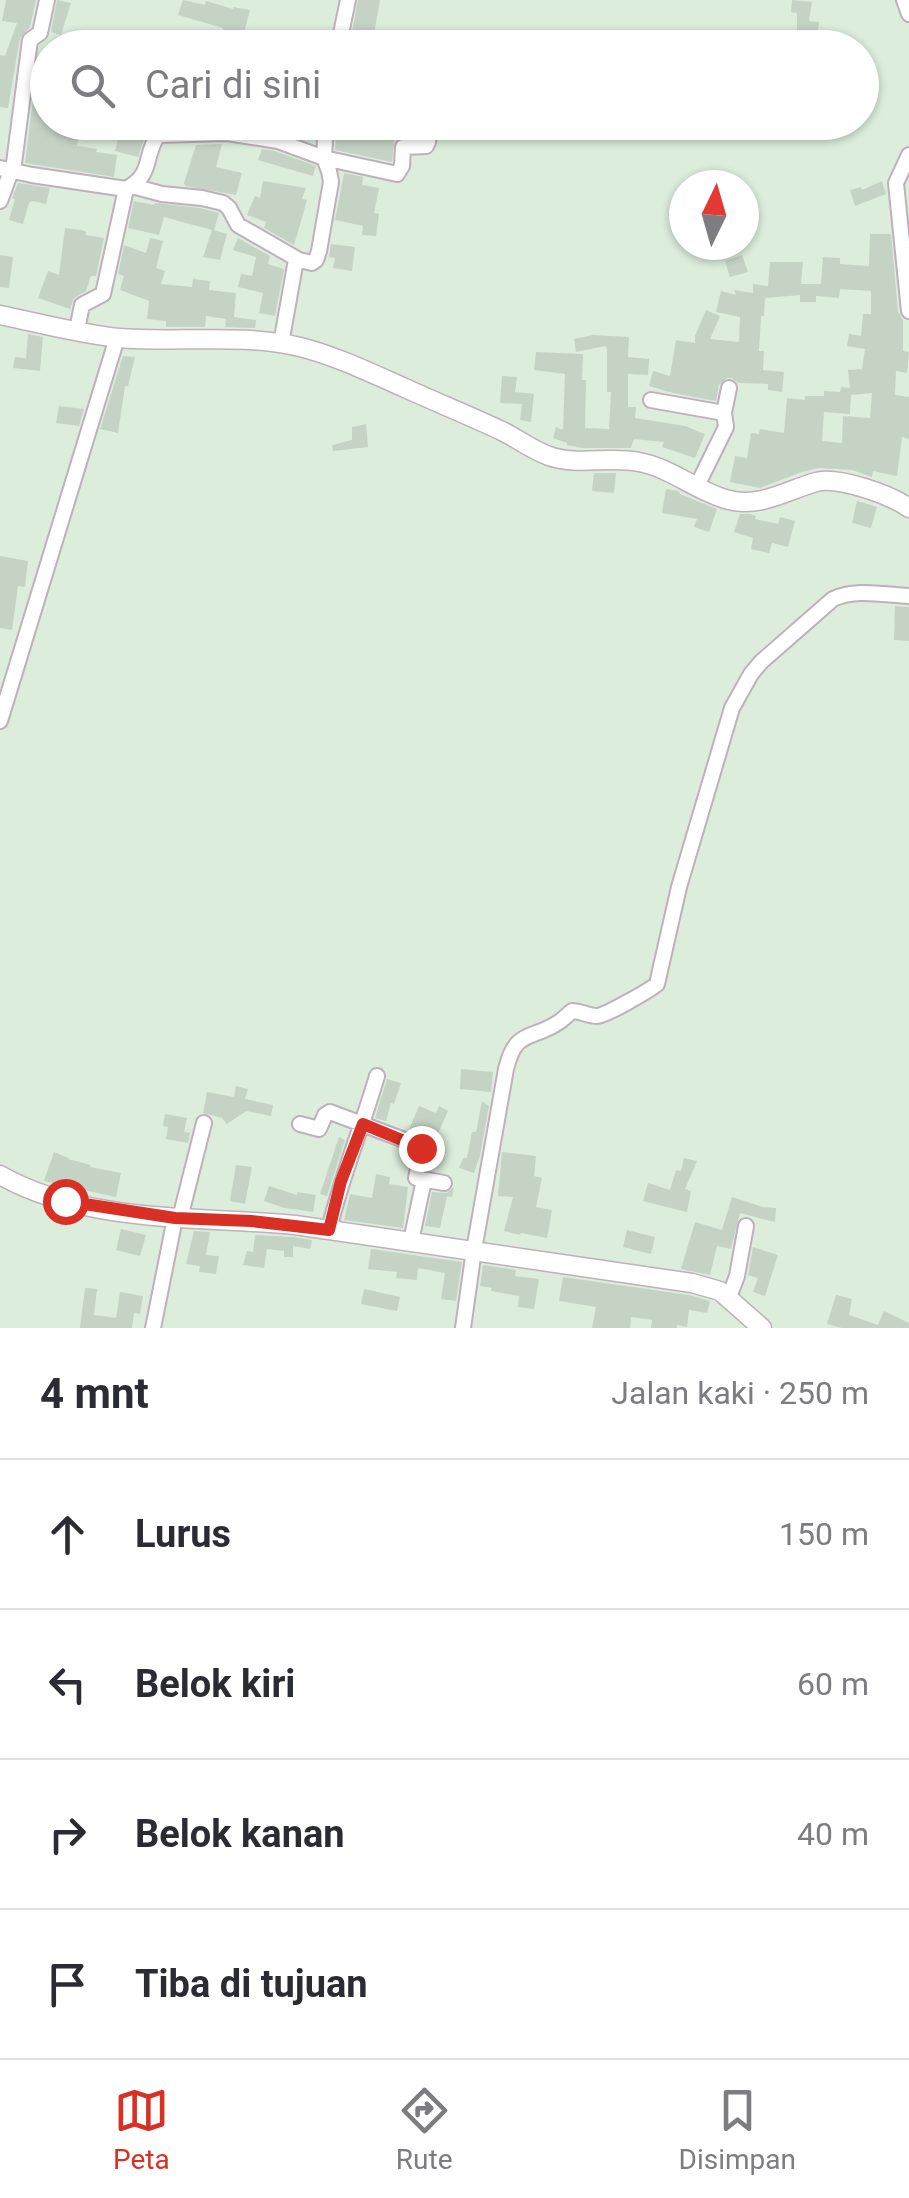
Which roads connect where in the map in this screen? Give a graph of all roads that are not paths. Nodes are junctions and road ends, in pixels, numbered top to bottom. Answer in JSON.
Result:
{"nodes":[{"id":1,"x":47,"y":0,"type":"edge"},
{"id":2,"x":348,"y":0,"type":"edge"},
{"id":3,"x":904,"y":0,"type":"edge"},
{"id":4,"x":909,"y":14,"type":"edge"},
{"id":5,"x":41,"y":30,"type":"edge"},
{"id":6,"x":342,"y":30,"type":"edge"},
{"id":7,"x":30,"y":40,"type":"edge"},
{"id":8,"x":154,"y":140,"type":"edge"},
{"id":9,"x":274,"y":140,"type":"edge"},
{"id":10,"x":325,"y":140,"type":"edge"},
{"id":11,"x":428,"y":140,"type":"edge"},
{"id":12,"x":909,"y":155,"type":"edge"},
{"id":13,"x":324,"y":158,"type":"junction"},
{"id":14,"x":6,"y":170,"type":"edge"},
{"id":15,"x":129,"y":188,"type":"junction"},
{"id":16,"x":0,"y":201,"type":"edge"},
{"id":17,"x":299,"y":260,"type":"junction"},
{"id":18,"x":909,"y":311,"type":"edge"},
{"id":19,"x":0,"y":315,"type":"edge"},
{"id":20,"x":77,"y":330,"type":"junction"},
{"id":21,"x":117,"y":338,"type":"junction"},
{"id":22,"x":282,"y":344,"type":"junction"},
{"id":23,"x":728,"y":388,"type":"dead end"},
{"id":24,"x":651,"y":400,"type":"dead end"},
{"id":25,"x":724,"y":413,"type":"junction"},
{"id":26,"x":697,"y":486,"type":"junction"},
{"id":27,"x":909,"y":505,"type":"edge"},
{"id":28,"x":909,"y":596,"type":"edge"},
{"id":29,"x":0,"y":721,"type":"edge"},
{"id":30,"x":377,"y":1076,"type":"dead end"},
{"id":31,"x":204,"y":1124,"type":"dead end"},
{"id":32,"x":300,"y":1124,"type":"dead end"},
{"id":33,"x":363,"y":1124,"type":"junction"},
{"id":34,"x":0,"y":1175,"type":"edge"},
{"id":35,"x":424,"y":1180,"type":"junction"},
{"id":36,"x":444,"y":1183,"type":"dead end"},
{"id":37,"x":177,"y":1218,"type":"junction"},
{"id":38,"x":746,"y":1226,"type":"dead end"},
{"id":39,"x":329,"y":1230,"type":"junction"},
{"id":40,"x":411,"y":1241,"type":"junction"},
{"id":41,"x":474,"y":1250,"type":"junction"},
{"id":42,"x":728,"y":1297,"type":"junction"},
{"id":43,"x":154,"y":1328,"type":"edge"},
{"id":44,"x":464,"y":1328,"type":"edge"},
{"id":45,"x":762,"y":1328,"type":"edge"}],
"edges":[{"from":1,"to":5,"type":"street"},
{"from":2,"to":6,"type":"street"},
{"from":3,"to":4,"type":"street"},
{"from":7,"to":14,"type":"street"},
{"from":8,"to":15,"type":"street"},
{"from":9,"to":13,"type":"street"},
{"from":10,"to":13,"type":"street"},
{"from":11,"to":13,"type":"street"},
{"from":12,"to":18,"type":"street"},
{"from":13,"to":17,"type":"street"},
{"from":14,"to":15,"type":"street"},
{"from":14,"to":16,"type":"street"},
{"from":15,"to":17,"type":"street"},
{"from":15,"to":20,"type":"street"},
{"from":17,"to":22,"type":"street"},
{"from":19,"to":20,"type":"street"},
{"from":20,"to":21,"type":"street"},
{"from":21,"to":22,"type":"street"},
{"from":21,"to":29,"type":"street"},
{"from":22,"to":26,"type":"street"},
{"from":23,"to":25,"type":"street"},
{"from":24,"to":25,"type":"street"},
{"from":25,"to":26,"type":"street"},
{"from":26,"to":27,"type":"street"},
{"from":28,"to":41,"type":"street"},
{"from":30,"to":33,"type":"street"},
{"from":31,"to":37,"type":"street"},
{"from":32,"to":33,"type":"street"},
{"from":33,"to":35,"type":"street"},
{"from":33,"to":39,"type":"street"},
{"from":34,"to":37,"type":"street"},
{"from":35,"to":36,"type":"street"},
{"from":35,"to":40,"type":"street"},
{"from":37,"to":39,"type":"street"},
{"from":37,"to":43,"type":"street"},
{"from":38,"to":42,"type":"street"},
{"from":39,"to":40,"type":"street"},
{"from":40,"to":41,"type":"street"},
{"from":41,"to":42,"type":"street"},
{"from":41,"to":44,"type":"street"},
{"from":42,"to":45,"type":"street"}]}
